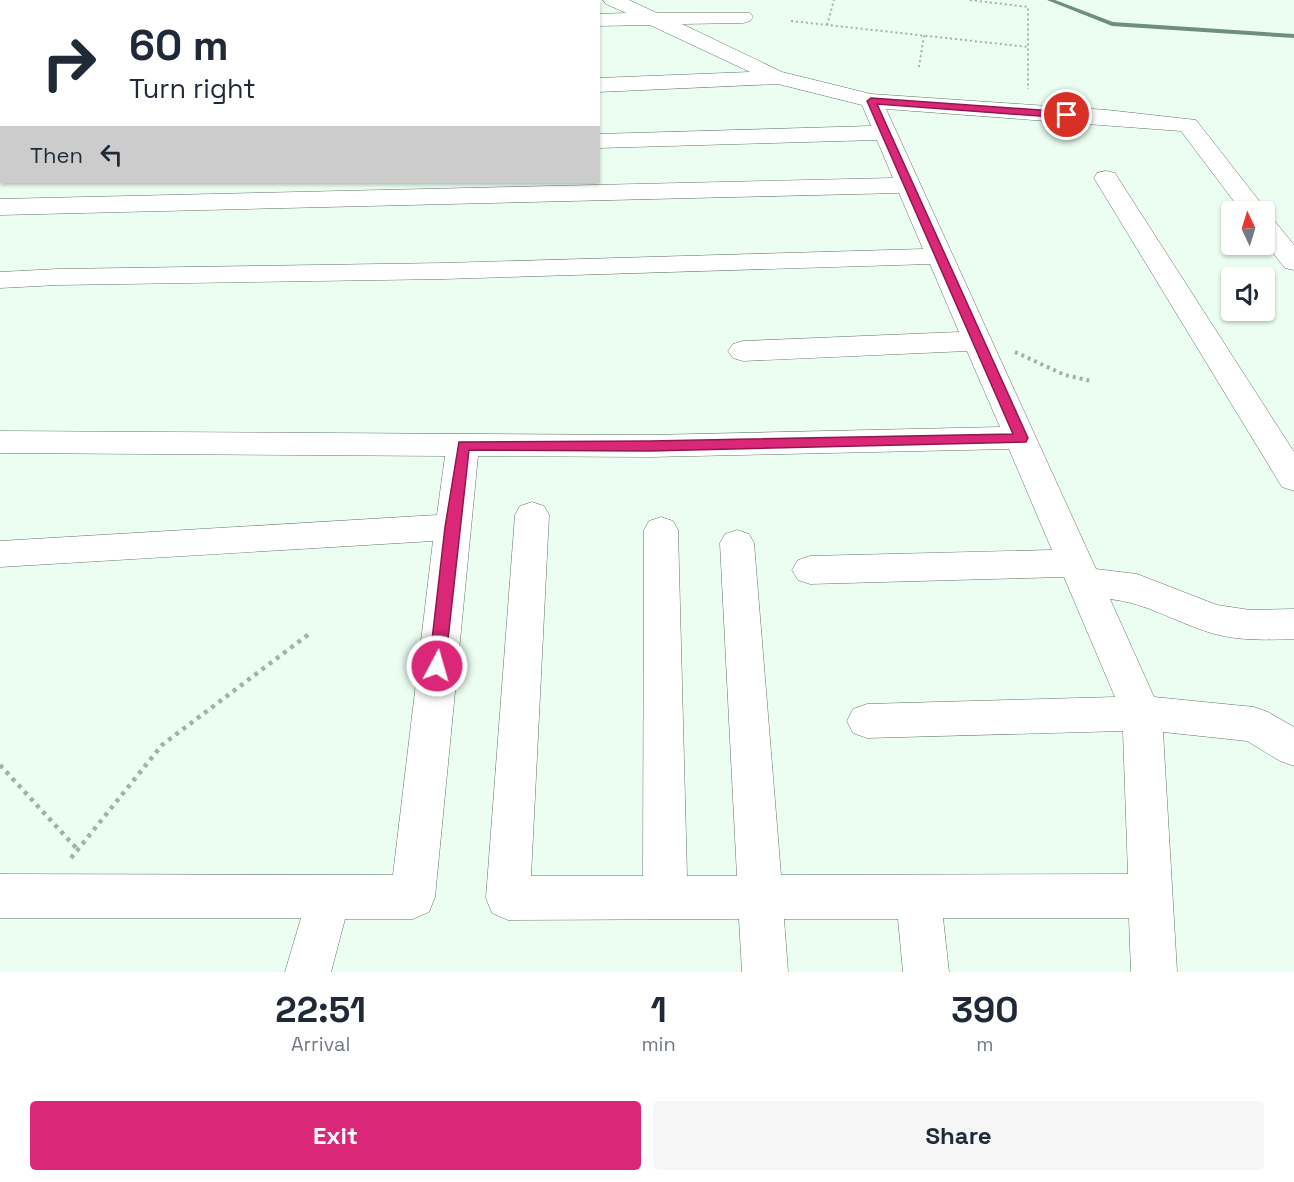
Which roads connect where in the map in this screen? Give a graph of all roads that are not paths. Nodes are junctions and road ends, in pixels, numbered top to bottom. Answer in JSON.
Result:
{"nodes":[{"id":1,"x":613,"y":0,"type":"edge"},
{"id":2,"x":743,"y":17,"type":"dead end"},
{"id":3,"x":654,"y":19,"type":"junction"},
{"id":4,"x":600,"y":20,"type":"edge"},
{"id":5,"x":778,"y":77,"type":"junction"},
{"id":6,"x":600,"y":85,"type":"edge"},
{"id":7,"x":871,"y":101,"type":"junction"},
{"id":8,"x":886,"y":133,"type":"junction"},
{"id":9,"x":600,"y":141,"type":"edge"},
{"id":10,"x":1106,"y":178,"type":"dead end"},
{"id":11,"x":909,"y":185,"type":"junction"},
{"id":12,"x":1247,"y":201,"type":"edge"},
{"id":13,"x":0,"y":207,"type":"edge"},
{"id":14,"x":1275,"y":238,"type":"edge"},
{"id":15,"x":940,"y":256,"type":"junction"},
{"id":16,"x":1294,"y":262,"type":"edge"},
{"id":17,"x":0,"y":280,"type":"edge"},
{"id":18,"x":980,"y":345,"type":"junction"},
{"id":19,"x":743,"y":351,"type":"dead end"},
{"id":20,"x":1021,"y":438,"type":"junction"},
{"id":21,"x":0,"y":442,"type":"edge"},
{"id":22,"x":463,"y":445,"type":"junction"},
{"id":23,"x":1294,"y":478,"type":"edge"},
{"id":24,"x":532,"y":515,"type":"dead end"},
{"id":25,"x":452,"y":527,"type":"junction"},
{"id":26,"x":661,"y":530,"type":"dead end"},
{"id":27,"x":737,"y":543,"type":"dead end"},
{"id":28,"x":0,"y":554,"type":"edge"},
{"id":29,"x":810,"y":570,"type":"dead end"},
{"id":30,"x":1081,"y":572,"type":"junction"},
{"id":31,"x":1294,"y":624,"type":"edge"},
{"id":32,"x":1142,"y":713,"type":"junction"},
{"id":33,"x":867,"y":721,"type":"dead end"},
{"id":34,"x":1294,"y":748,"type":"edge"},
{"id":35,"x":0,"y":896,"type":"edge"},
{"id":36,"x":1151,"y":896,"type":"junction"},
{"id":37,"x":329,"y":897,"type":"junction"},
{"id":38,"x":666,"y":897,"type":"junction"},
{"id":39,"x":759,"y":897,"type":"junction"},
{"id":40,"x":918,"y":897,"type":"junction"},
{"id":41,"x":308,"y":972,"type":"edge"},
{"id":42,"x":765,"y":972,"type":"edge"},
{"id":43,"x":926,"y":972,"type":"edge"},
{"id":44,"x":1154,"y":972,"type":"edge"}],
"edges":[{"from":1,"to":3,"type":"street"},
{"from":2,"to":3,"type":"street"},
{"from":3,"to":4,"type":"street"},
{"from":3,"to":5,"type":"street"},
{"from":5,"to":6,"type":"street"},
{"from":5,"to":7,"type":"street"},
{"from":7,"to":8,"type":"street"},
{"from":7,"to":12,"type":"street"},
{"from":8,"to":9,"type":"street"},
{"from":8,"to":11,"type":"street"},
{"from":10,"to":23,"type":"street"},
{"from":11,"to":13,"type":"street"},
{"from":11,"to":15,"type":"street"},
{"from":14,"to":16,"type":"street"},
{"from":15,"to":17,"type":"street"},
{"from":15,"to":18,"type":"street"},
{"from":18,"to":19,"type":"street"},
{"from":18,"to":20,"type":"street"},
{"from":20,"to":22,"type":"street"},
{"from":20,"to":30,"type":"street"},
{"from":21,"to":22,"type":"street"},
{"from":22,"to":25,"type":"street"},
{"from":24,"to":38,"type":"street"},
{"from":25,"to":28,"type":"street"},
{"from":25,"to":37,"type":"street"},
{"from":26,"to":38,"type":"street"},
{"from":27,"to":39,"type":"street"},
{"from":29,"to":30,"type":"street"},
{"from":30,"to":31,"type":"street"},
{"from":30,"to":32,"type":"street"},
{"from":32,"to":33,"type":"street"},
{"from":32,"to":34,"type":"street"},
{"from":32,"to":36,"type":"street"},
{"from":35,"to":37,"type":"street"},
{"from":36,"to":40,"type":"street"},
{"from":36,"to":44,"type":"street"},
{"from":37,"to":41,"type":"street"},
{"from":38,"to":39,"type":"street"},
{"from":39,"to":40,"type":"street"},
{"from":39,"to":42,"type":"street"},
{"from":40,"to":43,"type":"street"}]}
